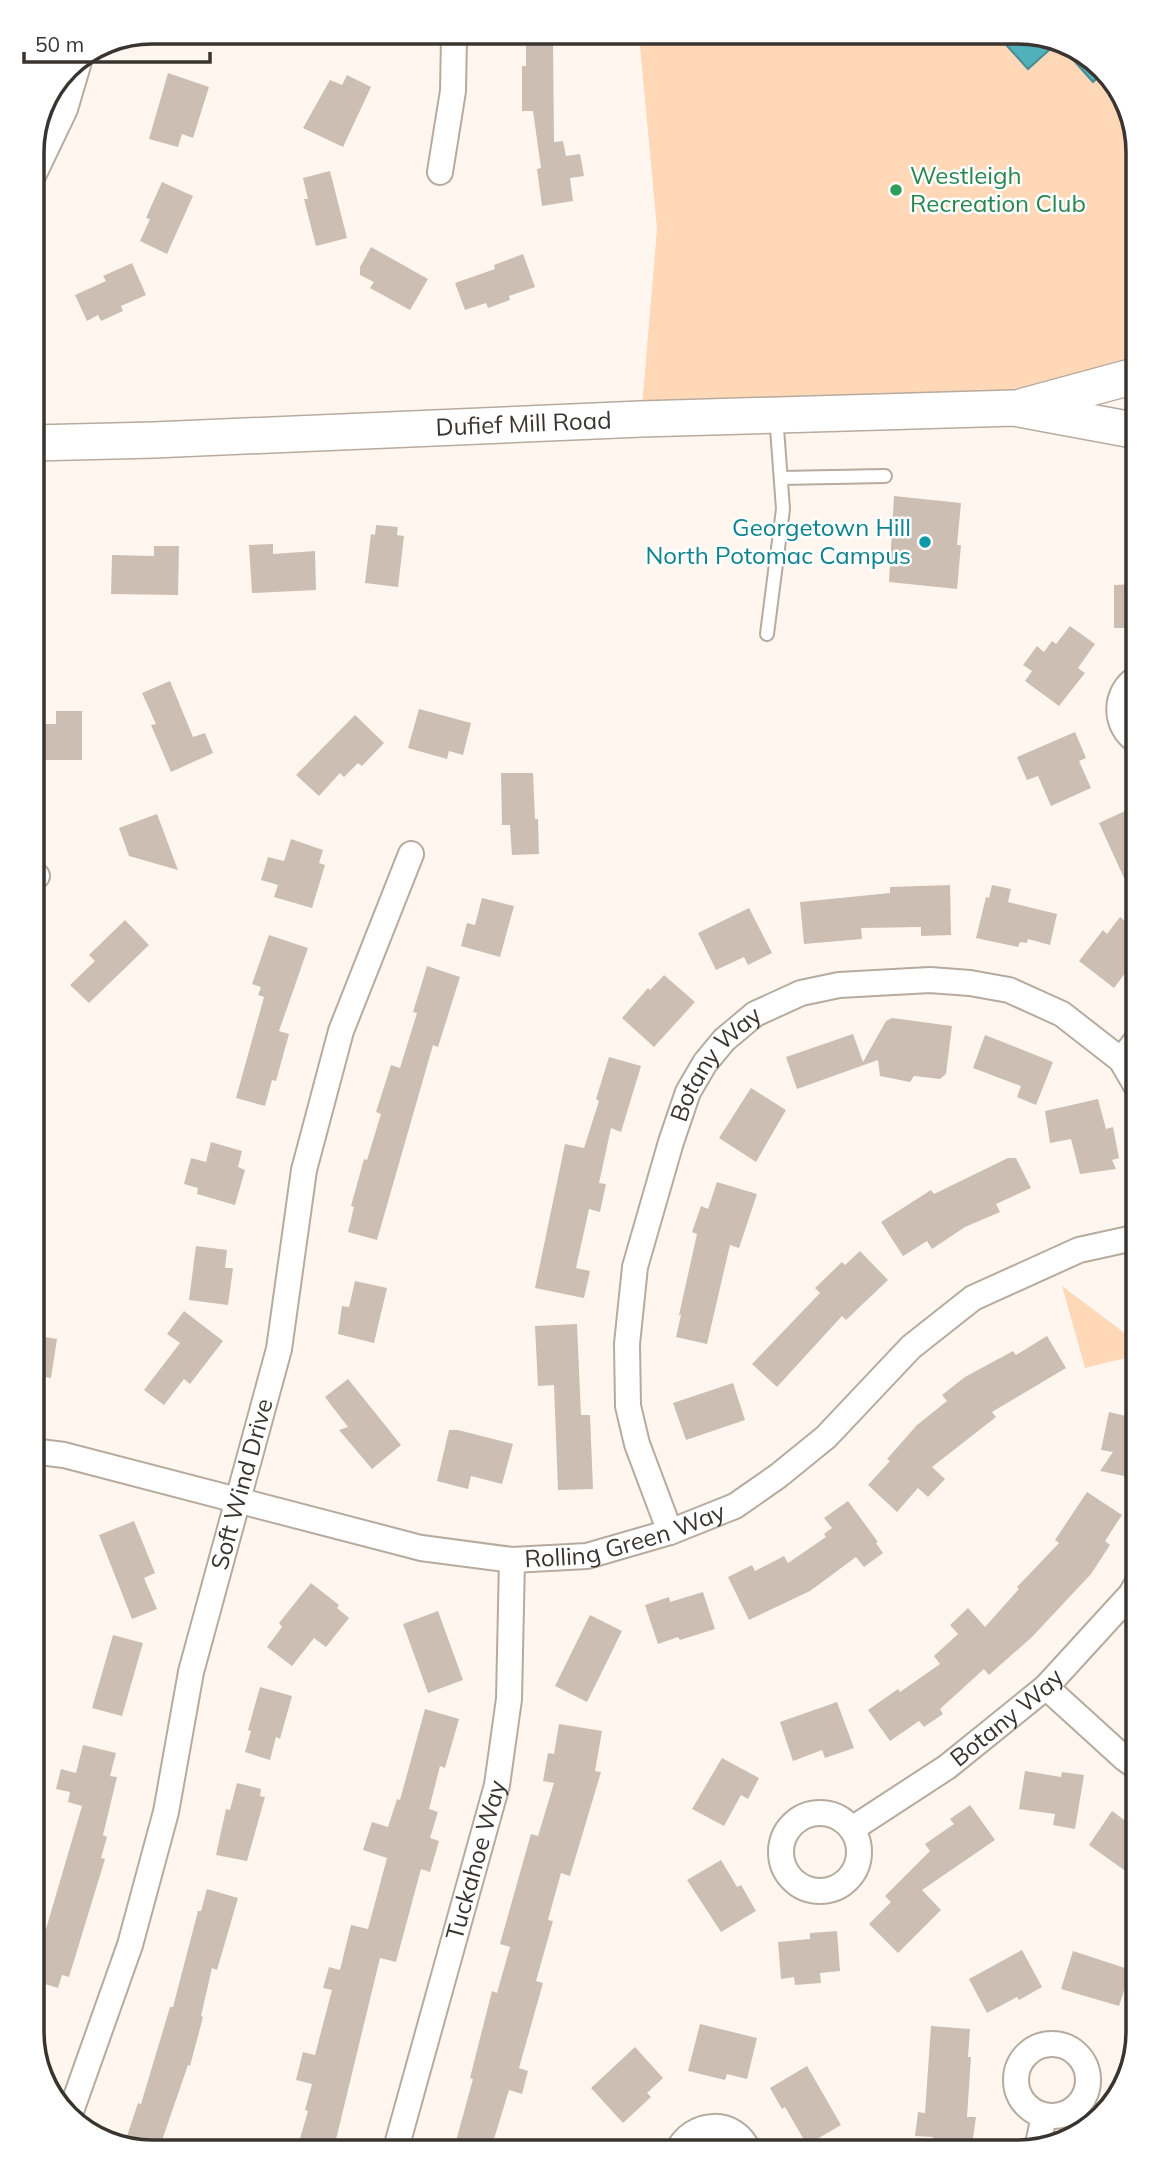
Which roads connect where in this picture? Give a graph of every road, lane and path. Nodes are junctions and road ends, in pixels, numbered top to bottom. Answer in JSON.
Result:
{"nodes":[{"id":1,"x":454,"y":44,"type":"edge"},
{"id":2,"x":74,"y":78,"type":"edge"},
{"id":3,"x":44,"y":153,"type":"edge"},
{"id":4,"x":440,"y":172,"type":"dead end"},
{"id":5,"x":1126,"y":378,"type":"edge"},
{"id":6,"x":1014,"y":408,"type":"junction"},
{"id":7,"x":776,"y":415,"type":"junction"},
{"id":8,"x":1126,"y":429,"type":"edge"},
{"id":9,"x":44,"y":443,"type":"edge"},
{"id":10,"x":885,"y":476,"type":"dead end"},
{"id":11,"x":781,"y":478,"type":"junction"},
{"id":12,"x":767,"y":634,"type":"dead end"},
{"id":13,"x":1126,"y":686,"type":"edge"},
{"id":14,"x":1126,"y":732,"type":"edge"},
{"id":15,"x":411,"y":854,"type":"dead end"},
{"id":16,"x":1126,"y":1054,"type":"edge"},
{"id":17,"x":1121,"y":1060,"type":"junction"},
{"id":18,"x":1126,"y":1068,"type":"edge"},
{"id":19,"x":1126,"y":1240,"type":"edge"},
{"id":20,"x":44,"y":1452,"type":"edge"},
{"id":21,"x":237,"y":1499,"type":"junction"},
{"id":22,"x":670,"y":1532,"type":"junction"},
{"id":23,"x":512,"y":1560,"type":"junction"},
{"id":24,"x":1126,"y":1599,"type":"edge"},
{"id":25,"x":1046,"y":1687,"type":"junction"},
{"id":26,"x":1126,"y":1759,"type":"edge"},
{"id":27,"x":852,"y":1829,"type":"dead end"},
{"id":28,"x":73,"y":2106,"type":"edge"},
{"id":29,"x":1044,"y":2116,"type":"dead end"},
{"id":30,"x":1039,"y":2138,"type":"edge"},
{"id":31,"x":399,"y":2140,"type":"edge"},
{"id":32,"x":684,"y":2140,"type":"edge"},
{"id":33,"x":741,"y":2140,"type":"edge"}],
"edges":[{"from":1,"to":4,"type":"street"},
{"from":2,"to":3,"type":"street"},
{"from":5,"to":6,"type":"main road"},
{"from":6,"to":7,"type":"main road","name":"Dufief Mill Road"},
{"from":6,"to":8,"type":"main road"},
{"from":7,"to":9,"type":"main road","name":"Dufief Mill Road"},
{"from":7,"to":11,"type":"lane"},
{"from":10,"to":11,"type":"lane"},
{"from":11,"to":12,"type":"lane"},
{"from":13,"to":14,"type":"street"},
{"from":15,"to":21,"type":"street","name":"Soft Wind Drive"},
{"from":16,"to":17,"type":"street"},
{"from":17,"to":18,"type":"street","name":"Botany Way"},
{"from":17,"to":22,"type":"street","name":"Botany Way"},
{"from":19,"to":22,"type":"street","name":"Rolling Green Way"},
{"from":20,"to":21,"type":"street","name":"Rolling Green Way"},
{"from":21,"to":23,"type":"street","name":"Rolling Green Way"},
{"from":21,"to":28,"type":"street","name":"Soft Wind Drive"},
{"from":22,"to":23,"type":"street","name":"Rolling Green Way"},
{"from":23,"to":31,"type":"street","name":"Tuckahoe Way"},
{"from":24,"to":25,"type":"street","name":"Botany Way"},
{"from":25,"to":26,"type":"street"},
{"from":25,"to":27,"type":"street","name":"Botany Way"},
{"from":29,"to":30,"type":"street"},
{"from":32,"to":33,"type":"street"}]}
